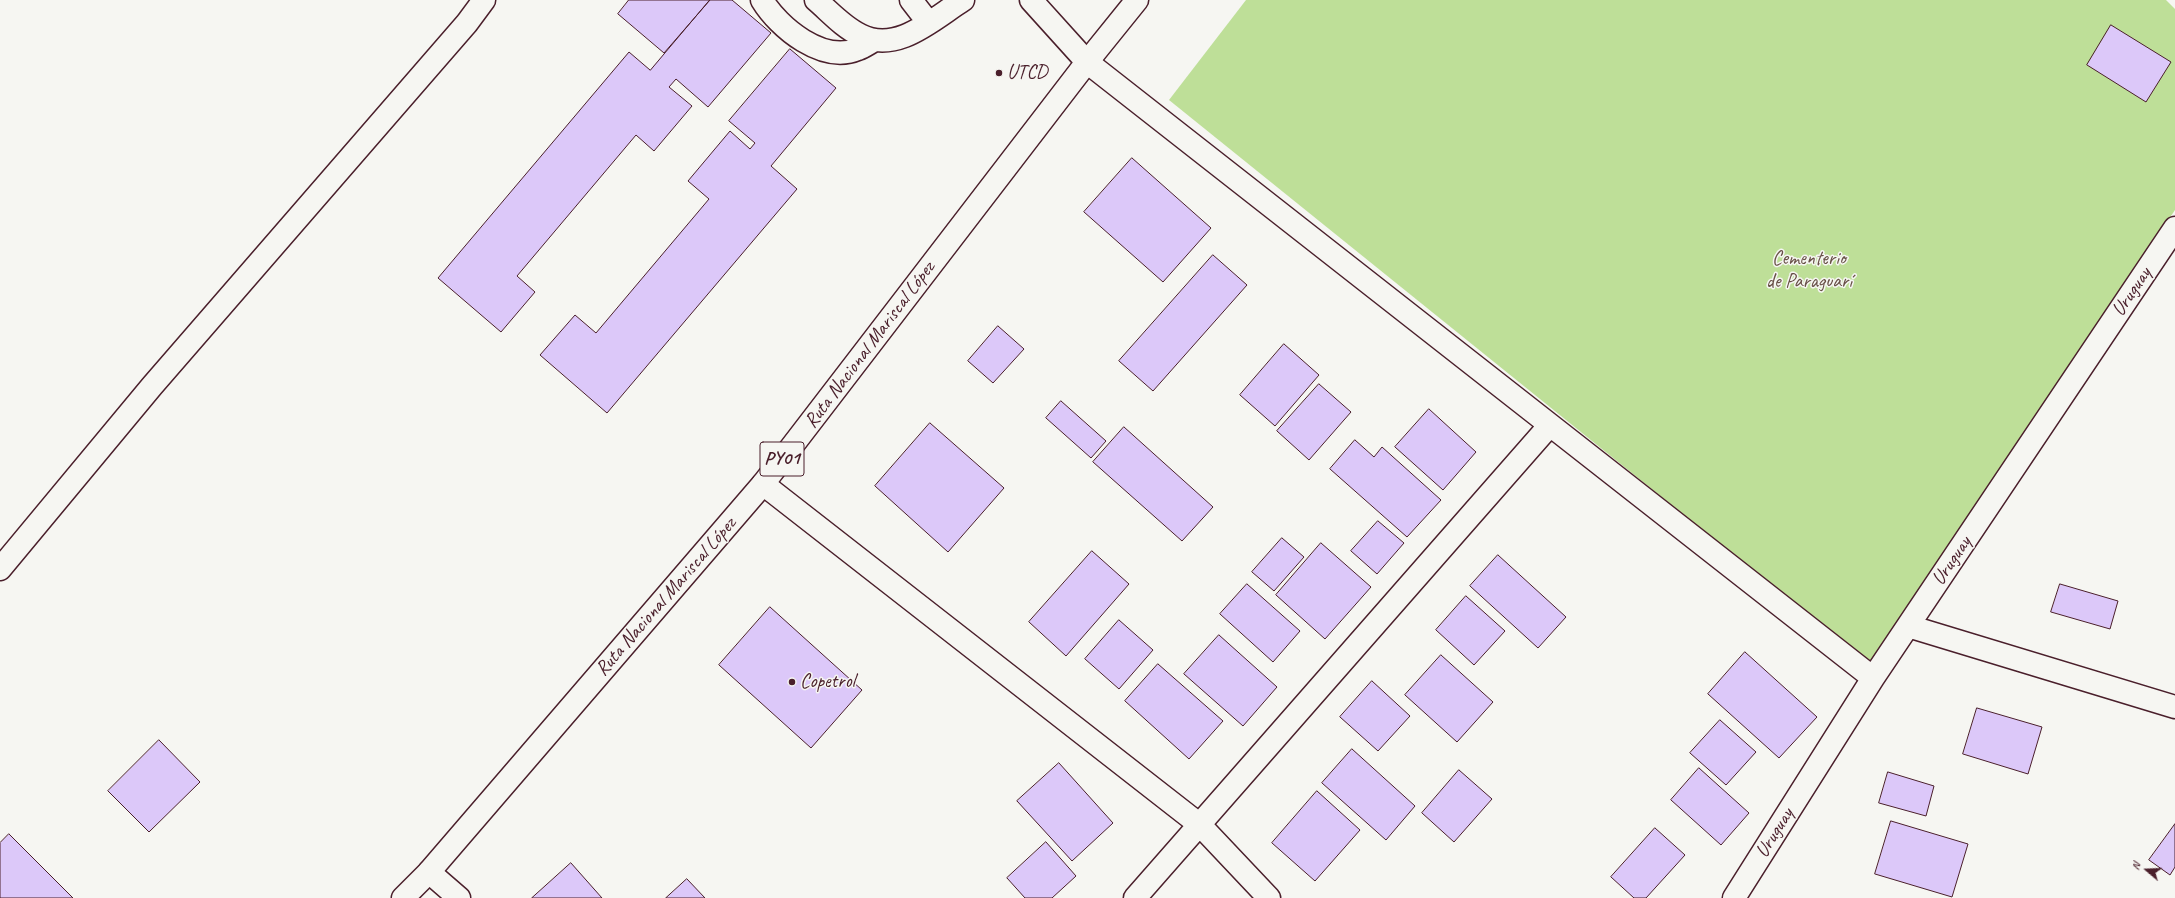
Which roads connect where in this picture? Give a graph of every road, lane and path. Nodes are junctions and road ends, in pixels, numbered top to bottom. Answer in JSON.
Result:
{"nodes":[{"id":1,"x":484,"y":0,"type":"edge"},
{"id":2,"x":762,"y":0,"type":"edge"},
{"id":3,"x":816,"y":0,"type":"edge"},
{"id":4,"x":911,"y":0,"type":"edge"},
{"id":5,"x":963,"y":0,"type":"edge"},
{"id":6,"x":1031,"y":0,"type":"edge"},
{"id":7,"x":1137,"y":0,"type":"edge"},
{"id":8,"x":928,"y":22,"type":"junction"},
{"id":9,"x":875,"y":40,"type":"junction"},
{"id":10,"x":1087,"y":62,"type":"junction"},
{"id":11,"x":2175,"y":228,"type":"edge"},
{"id":12,"x":1550,"y":425,"type":"junction"},
{"id":13,"x":763,"y":484,"type":"junction"},
{"id":14,"x":0,"y":569,"type":"edge"},
{"id":15,"x":1908,"y":626,"type":"junction"},
{"id":16,"x":1873,"y":678,"type":"junction"},
{"id":17,"x":2175,"y":707,"type":"edge"},
{"id":18,"x":1200,"y":825,"type":"junction"},
{"id":19,"x":429,"y":872,"type":"junction"},
{"id":20,"x":403,"y":898,"type":"edge"},
{"id":21,"x":459,"y":898,"type":"edge"},
{"id":22,"x":1135,"y":898,"type":"edge"},
{"id":23,"x":1269,"y":898,"type":"edge"},
{"id":24,"x":1734,"y":898,"type":"edge"}],
"edges":[{"from":1,"to":14,"type":"main road"},
{"from":2,"to":9,"type":"main road"},
{"from":3,"to":9,"type":"main road"},
{"from":4,"to":8,"type":"main road"},
{"from":5,"to":8,"type":"main road"},
{"from":6,"to":10,"type":"main road"},
{"from":7,"to":10,"type":"main road","name":"Ruta Nacional Mariscal López","number":"PY01"},
{"from":8,"to":9,"type":"main road"},
{"from":10,"to":12,"type":"main road"},
{"from":10,"to":13,"type":"main road","name":"Ruta Nacional Mariscal López","number":"PY01"},
{"from":11,"to":15,"type":"main road","name":"Uruguay"},
{"from":12,"to":16,"type":"main road"},
{"from":12,"to":18,"type":"main road"},
{"from":13,"to":18,"type":"main road"},
{"from":13,"to":19,"type":"main road","name":"Ruta Nacional Mariscal López","number":"PY01"},
{"from":15,"to":16,"type":"main road","name":"Uruguay"},
{"from":15,"to":17,"type":"main road"},
{"from":16,"to":24,"type":"main road","name":"Uruguay"},
{"from":18,"to":22,"type":"main road"},
{"from":18,"to":23,"type":"main road"},
{"from":19,"to":20,"type":"main road","name":"Ruta Nacional Mariscal López","number":"PY01"},
{"from":19,"to":21,"type":"main road"}]}
